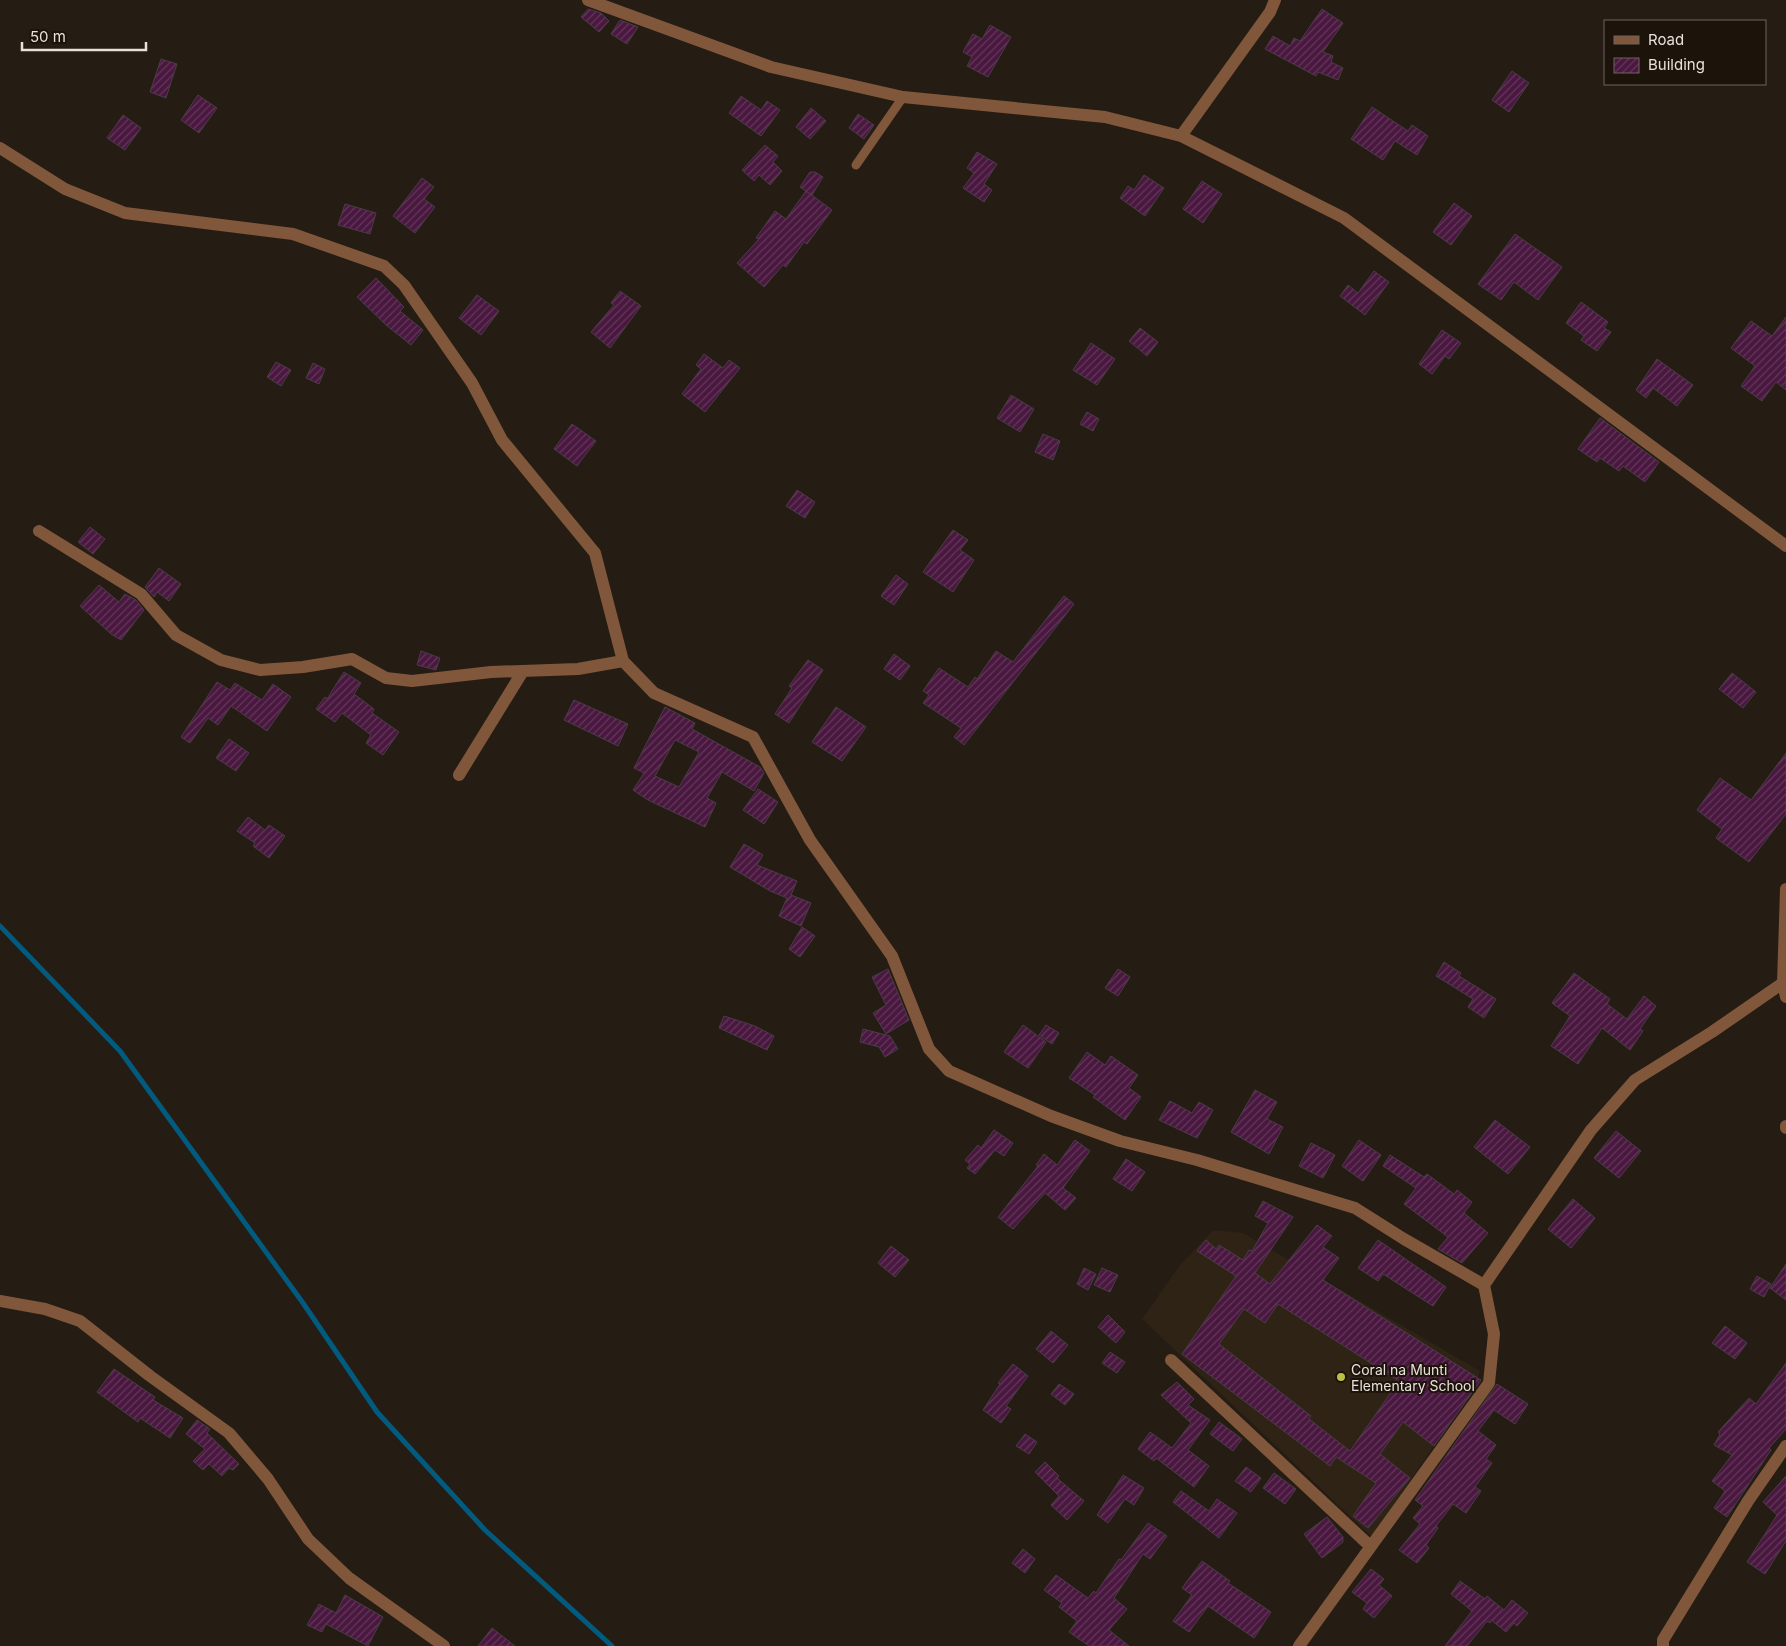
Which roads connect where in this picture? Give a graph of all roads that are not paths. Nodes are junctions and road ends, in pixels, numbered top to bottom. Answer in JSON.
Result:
{"nodes":[{"id":1,"x":588,"y":0,"type":"edge"},
{"id":2,"x":1276,"y":0,"type":"edge"},
{"id":3,"x":903,"y":97,"type":"junction"},
{"id":4,"x":1181,"y":136,"type":"junction"},
{"id":5,"x":0,"y":148,"type":"edge"},
{"id":6,"x":856,"y":165,"type":"dead end"},
{"id":7,"x":39,"y":531,"type":"dead end"},
{"id":8,"x":1786,"y":546,"type":"edge"},
{"id":9,"x":623,"y":661,"type":"junction"},
{"id":10,"x":523,"y":672,"type":"junction"},
{"id":11,"x":459,"y":775,"type":"dead end"},
{"id":12,"x":1786,"y":889,"type":"edge"},
{"id":13,"x":1783,"y":983,"type":"junction"},
{"id":14,"x":1786,"y":997,"type":"edge"},
{"id":15,"x":1484,"y":1285,"type":"junction"},
{"id":16,"x":0,"y":1301,"type":"edge"},
{"id":17,"x":1171,"y":1360,"type":"dead end"},
{"id":18,"x":1786,"y":1446,"type":"edge"},
{"id":19,"x":1370,"y":1546,"type":"junction"},
{"id":20,"x":444,"y":1646,"type":"edge"},
{"id":21,"x":1299,"y":1646,"type":"edge"},
{"id":22,"x":1663,"y":1646,"type":"edge"}],
"edges":[{"from":1,"to":3,"type":"street"},
{"from":2,"to":4,"type":"street"},
{"from":3,"to":4,"type":"street"},
{"from":3,"to":6,"type":"lane"},
{"from":4,"to":8,"type":"street"},
{"from":5,"to":9,"type":"street"},
{"from":7,"to":10,"type":"street"},
{"from":9,"to":10,"type":"street"},
{"from":9,"to":15,"type":"street"},
{"from":10,"to":11,"type":"street"},
{"from":12,"to":13,"type":"street"},
{"from":13,"to":14,"type":"street"},
{"from":13,"to":15,"type":"street"},
{"from":15,"to":19,"type":"street"},
{"from":16,"to":20,"type":"street"},
{"from":17,"to":19,"type":"street"},
{"from":18,"to":22,"type":"street"},
{"from":19,"to":21,"type":"street"}]}
